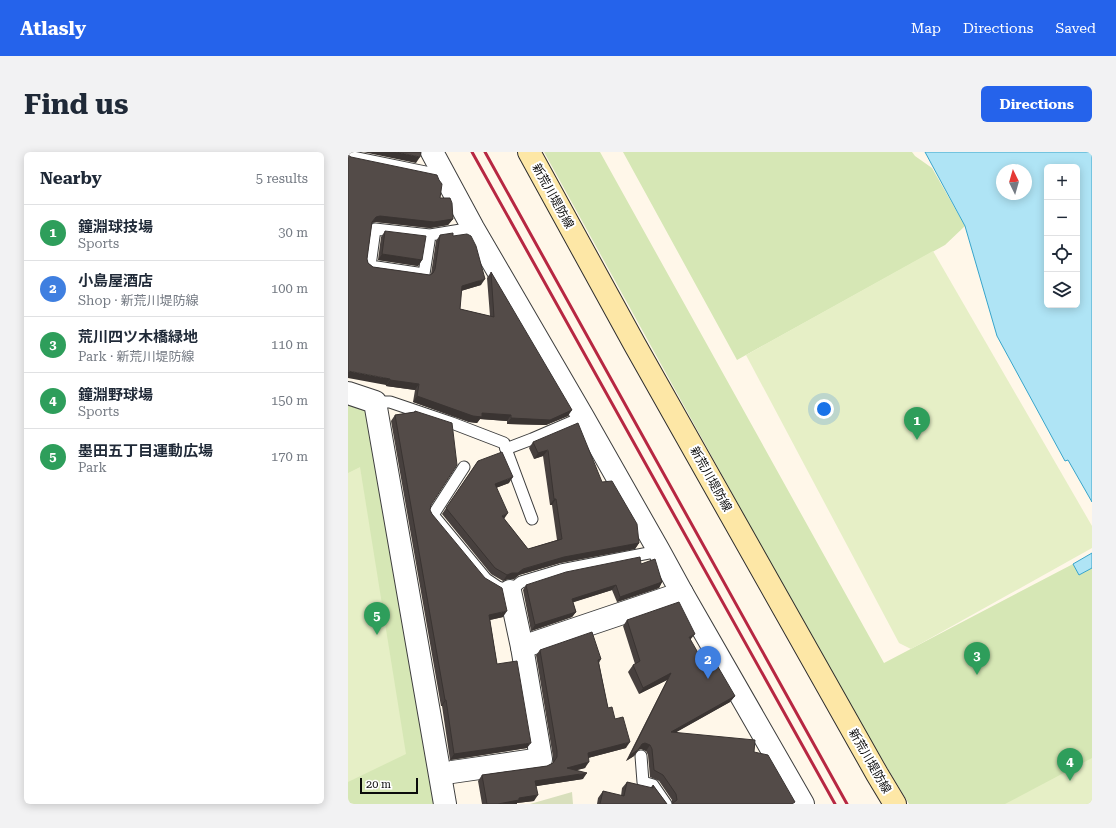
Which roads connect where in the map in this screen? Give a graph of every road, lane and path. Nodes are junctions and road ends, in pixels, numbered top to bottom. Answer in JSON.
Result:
{"nodes":[{"id":1,"x":432,"y":152,"type":"edge"},
{"id":2,"x":529,"y":152,"type":"edge"},
{"id":3,"x":348,"y":156,"type":"edge"},
{"id":4,"x":446,"y":176,"type":"junction"},
{"id":5,"x":473,"y":228,"type":"junction"},
{"id":6,"x":430,"y":235,"type":"junction"},
{"id":7,"x":348,"y":393,"type":"edge"},
{"id":8,"x":375,"y":402,"type":"junction"},
{"id":9,"x":583,"y":417,"type":"junction"},
{"id":10,"x":506,"y":449,"type":"junction"},
{"id":11,"x":464,"y":467,"type":"dead end"},
{"id":12,"x":532,"y":519,"type":"dead end"},
{"id":13,"x":660,"y":551,"type":"junction"},
{"id":14,"x":510,"y":591,"type":"junction"},
{"id":15,"x":682,"y":593,"type":"junction"},
{"id":16,"x":522,"y":647,"type":"junction"},
{"id":17,"x":641,"y":756,"type":"edge"},
{"id":18,"x":440,"y":775,"type":"junction"},
{"id":19,"x":445,"y":804,"type":"edge"},
{"id":20,"x":666,"y":804,"type":"edge"},
{"id":21,"x":804,"y":804,"type":"edge"},
{"id":22,"x":895,"y":804,"type":"edge"}],
"edges":[{"from":1,"to":4,"type":"street"},
{"from":2,"to":22,"type":"main road","name":"新荒川堤防線"},
{"from":3,"to":4,"type":"lane"},
{"from":4,"to":5,"type":"street"},
{"from":5,"to":6,"type":"lane"},
{"from":5,"to":9,"type":"street"},
{"from":6,"to":6,"type":"lane"},
{"from":7,"to":8,"type":"street"},
{"from":8,"to":10,"type":"lane"},
{"from":8,"to":18,"type":"street"},
{"from":9,"to":10,"type":"lane"},
{"from":9,"to":13,"type":"street"},
{"from":10,"to":12,"type":"lane"},
{"from":11,"to":14,"type":"lane"},
{"from":13,"to":14,"type":"lane"},
{"from":13,"to":15,"type":"street"},
{"from":14,"to":16,"type":"street"},
{"from":15,"to":16,"type":"street"},
{"from":15,"to":21,"type":"street"},
{"from":16,"to":18,"type":"street"},
{"from":17,"to":20,"type":"lane"},
{"from":18,"to":19,"type":"street"}]}
